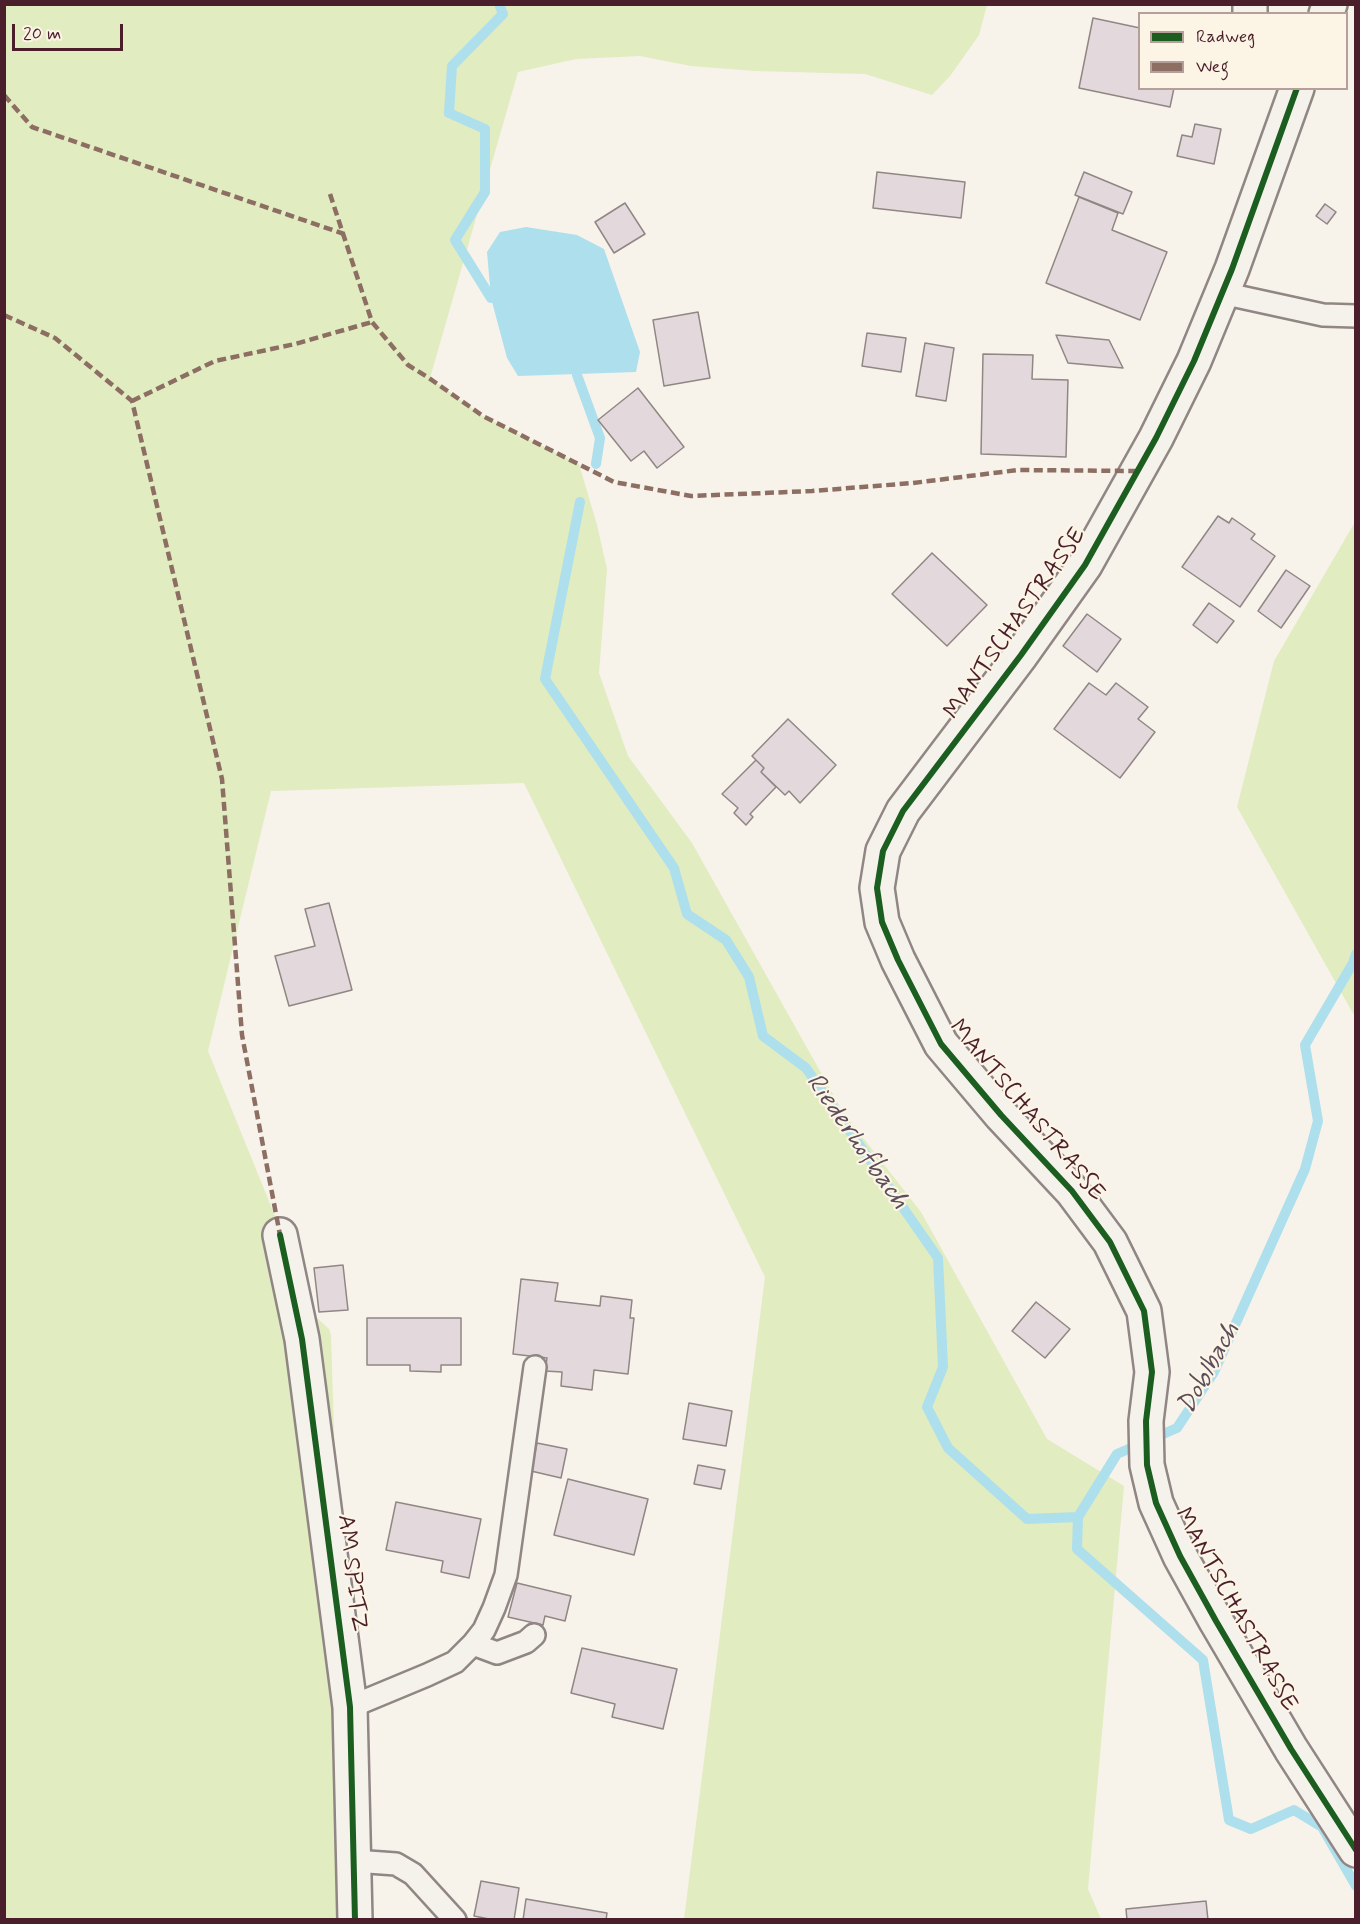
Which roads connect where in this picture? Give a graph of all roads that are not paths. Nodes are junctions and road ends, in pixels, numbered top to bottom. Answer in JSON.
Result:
{"nodes":[{"id":1,"x":1294,"y":90,"type":"edge"},
{"id":2,"x":1222,"y":293,"type":"junction"},
{"id":3,"x":1356,"y":316,"type":"edge"},
{"id":4,"x":280,"y":1235,"type":"dead end"},
{"id":5,"x":535,"y":1367,"type":"dead end"},
{"id":6,"x":534,"y":1635,"type":"dead end"},
{"id":7,"x":473,"y":1644,"type":"junction"},
{"id":8,"x":350,"y":1707,"type":"junction"},
{"id":9,"x":1356,"y":1850,"type":"edge"},
{"id":10,"x":354,"y":1861,"type":"junction"},
{"id":11,"x":355,"y":1920,"type":"edge"},
{"id":12,"x":455,"y":1920,"type":"edge"}],
"edges":[{"from":1,"to":2,"type":"street","name":"MANTSCHASTRASSE"},
{"from":2,"to":3,"type":"lane"},
{"from":2,"to":9,"type":"street","name":"MANTSCHASTRASSE"},
{"from":4,"to":8,"type":"street","name":"AM SPITZ"},
{"from":5,"to":7,"type":"lane"},
{"from":6,"to":7,"type":"lane"},
{"from":7,"to":8,"type":"lane"},
{"from":8,"to":10,"type":"street","name":"AM SPITZ"},
{"from":10,"to":11,"type":"street","name":"AM SPITZ"},
{"from":10,"to":12,"type":"lane"}]}
